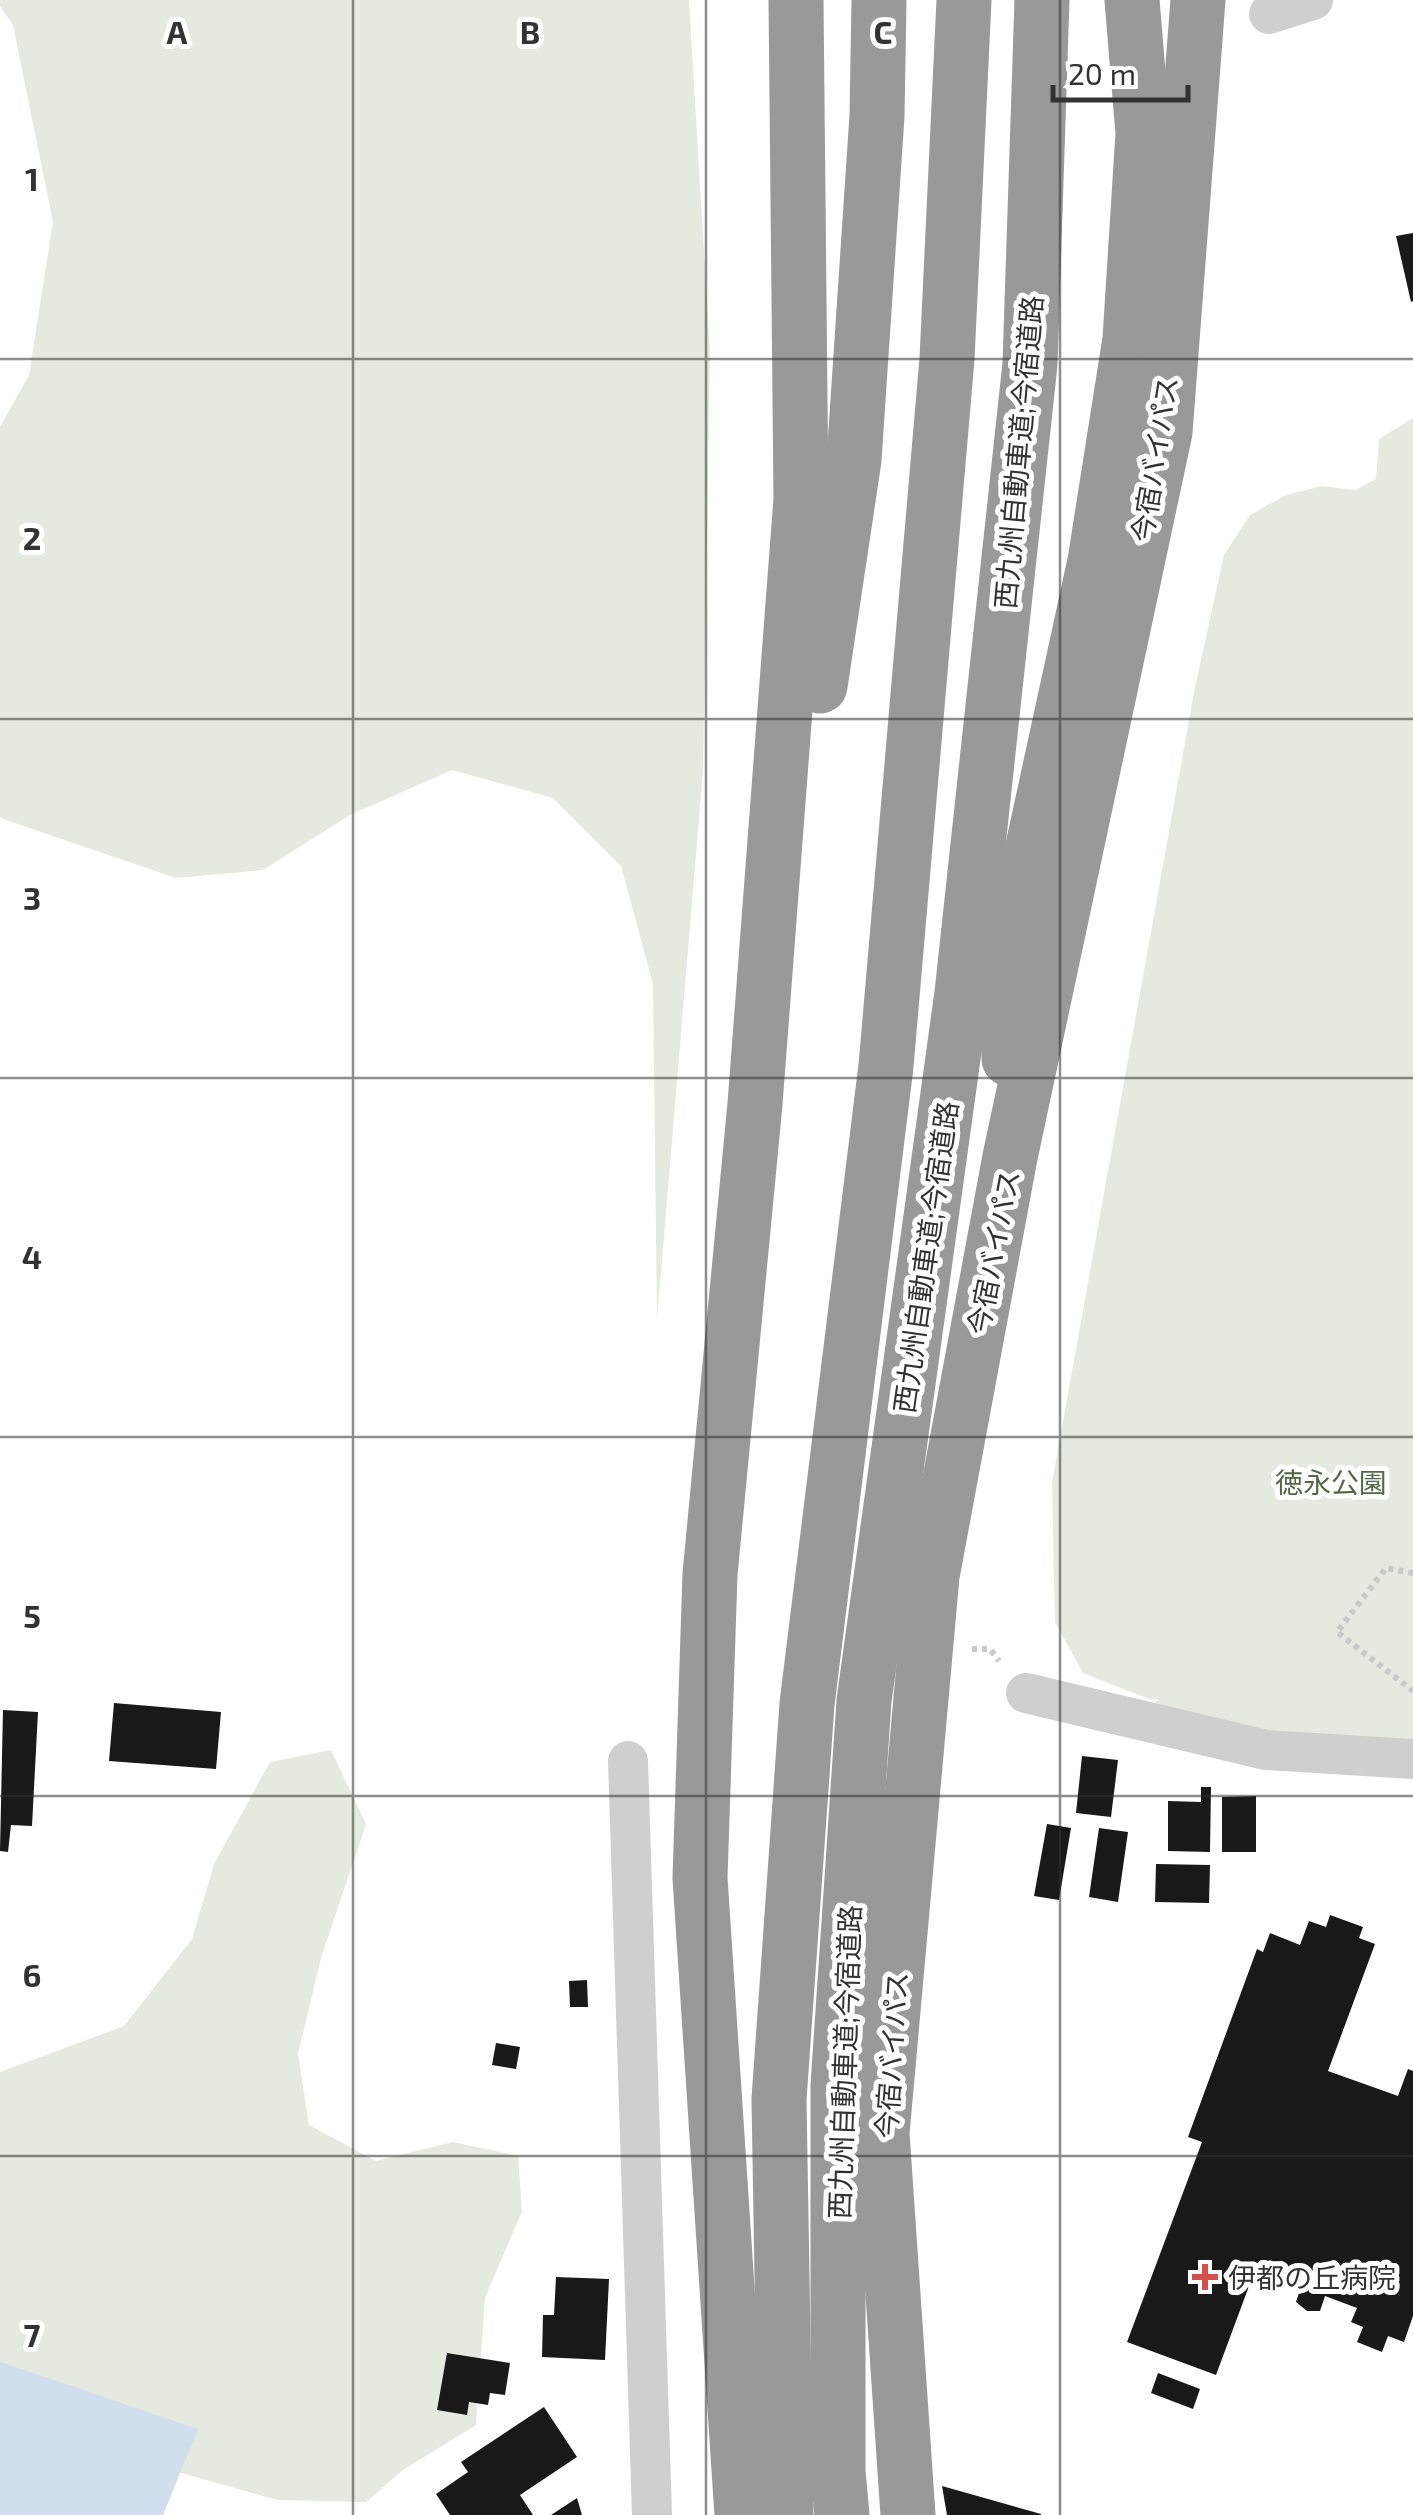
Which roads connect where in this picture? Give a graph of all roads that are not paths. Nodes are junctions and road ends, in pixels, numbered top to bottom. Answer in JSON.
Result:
{"nodes":[{"id":1,"x":796,"y":0,"type":"edge"},
{"id":2,"x":879,"y":0,"type":"edge"},
{"id":3,"x":964,"y":0,"type":"edge"},
{"id":4,"x":1042,"y":0,"type":"edge"},
{"id":5,"x":1132,"y":0,"type":"edge"},
{"id":6,"x":1198,"y":0,"type":"edge"},
{"id":7,"x":1313,"y":0,"type":"edge"},
{"id":8,"x":1269,"y":14,"type":"dead end"},
{"id":9,"x":755,"y":1104,"type":"junction"},
{"id":10,"x":1010,"y":1157,"type":"junction"},
{"id":11,"x":1026,"y":1693,"type":"dead end"},
{"id":12,"x":1413,"y":1759,"type":"edge"},
{"id":13,"x":628,"y":1761,"type":"dead end"},
{"id":14,"x":652,"y":2515,"type":"edge"},
{"id":15,"x":742,"y":2515,"type":"edge"},
{"id":16,"x":786,"y":2515,"type":"edge"},
{"id":17,"x":842,"y":2515,"type":"edge"},
{"id":18,"x":908,"y":2515,"type":"edge"}],
"edges":[{"from":1,"to":9,"type":"highway"},
{"from":2,"to":9,"type":"highway"},
{"from":3,"to":16,"type":"highway","name":"西九州自動車道;今宿道路"},
{"from":4,"to":17,"type":"highway","name":"西九州自動車道;今宿道路"},
{"from":5,"to":10,"type":"highway"},
{"from":6,"to":10,"type":"highway","name":"今宿バイパス"},
{"from":7,"to":8,"type":"street"},
{"from":9,"to":15,"type":"highway"},
{"from":10,"to":18,"type":"highway","name":"今宿バイパス"},
{"from":11,"to":12,"type":"street"},
{"from":13,"to":14,"type":"street"}]}
